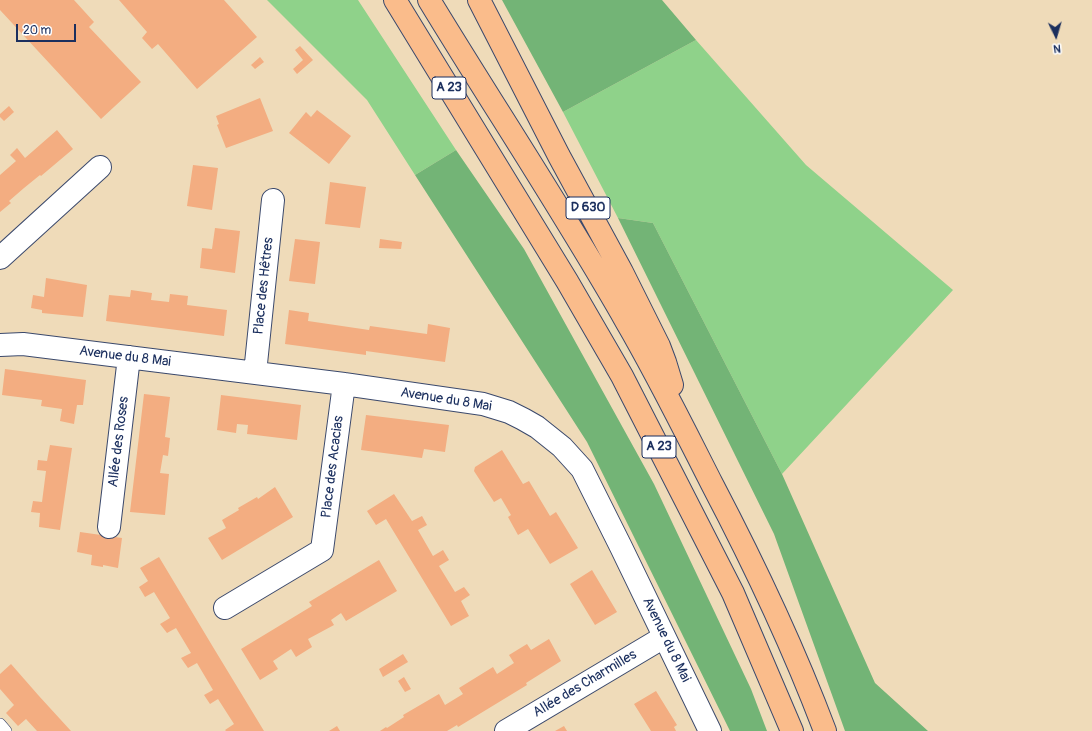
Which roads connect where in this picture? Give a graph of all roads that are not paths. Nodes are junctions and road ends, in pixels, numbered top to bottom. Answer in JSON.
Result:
{"nodes":[{"id":1,"x":395,"y":0,"type":"edge"},
{"id":2,"x":429,"y":0,"type":"edge"},
{"id":3,"x":479,"y":0,"type":"edge"},
{"id":4,"x":100,"y":167,"type":"dead end"},
{"id":5,"x":273,"y":200,"type":"dead end"},
{"id":6,"x":0,"y":258,"type":"edge"},
{"id":7,"x":0,"y":345,"type":"edge"},
{"id":8,"x":129,"y":357,"type":"junction"},
{"id":9,"x":254,"y":373,"type":"junction"},
{"id":10,"x":344,"y":384,"type":"junction"},
{"id":11,"x":682,"y":422,"type":"junction"},
{"id":12,"x":109,"y":527,"type":"dead end"},
{"id":13,"x":224,"y":608,"type":"dead end"},
{"id":14,"x":664,"y":637,"type":"junction"},
{"id":15,"x":0,"y":724,"type":"edge"},
{"id":16,"x":6,"y":731,"type":"edge"},
{"id":17,"x":506,"y":731,"type":"edge"},
{"id":18,"x":710,"y":731,"type":"edge"},
{"id":19,"x":792,"y":731,"type":"edge"},
{"id":20,"x":825,"y":731,"type":"edge"}],
"edges":[{"from":1,"to":19,"type":"highway","number":"A 23"},
{"from":2,"to":11,"type":"highway","number":"A 23"},
{"from":3,"to":11,"type":"highway","number":"D 630"},
{"from":4,"to":6,"type":"street"},
{"from":5,"to":9,"type":"street","name":"Place des Hêtres"},
{"from":7,"to":8,"type":"street","name":"Avenue du 8 Mai"},
{"from":8,"to":9,"type":"street","name":"Avenue du 8 Mai"},
{"from":8,"to":12,"type":"street","name":"Allée des Roses"},
{"from":9,"to":10,"type":"street","name":"Avenue du 8 Mai"},
{"from":10,"to":13,"type":"street","name":"Place des Acacias"},
{"from":10,"to":14,"type":"street","name":"Avenue du 8 Mai"},
{"from":11,"to":20,"type":"highway","number":"A 23"},
{"from":14,"to":17,"type":"street","name":"Allée des Charmilles"},
{"from":14,"to":18,"type":"street","name":"Avenue du 8 Mai"},
{"from":15,"to":16,"type":"lane"}]}
